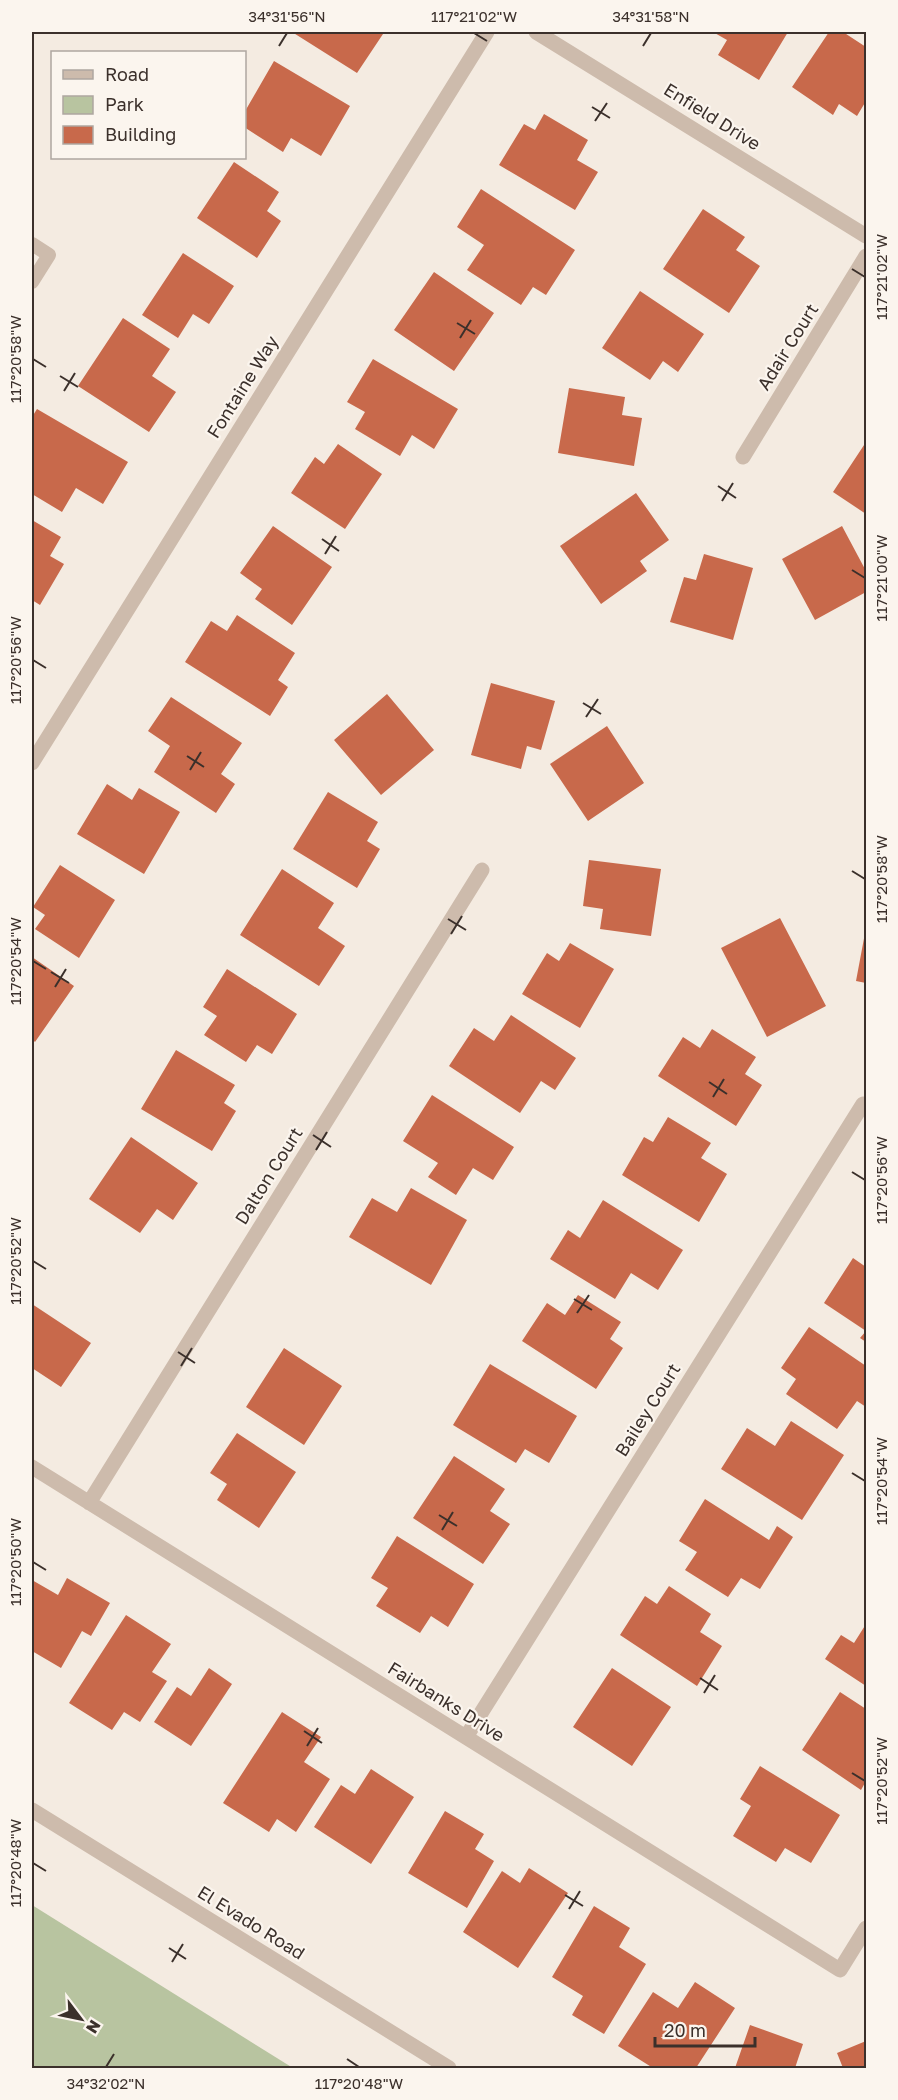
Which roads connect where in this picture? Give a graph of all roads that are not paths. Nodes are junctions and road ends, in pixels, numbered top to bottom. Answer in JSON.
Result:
{"nodes":[{"id":1,"x":487,"y":32,"type":"edge"},
{"id":2,"x":536,"y":32,"type":"edge"},
{"id":3,"x":867,"y":236,"type":"edge"},
{"id":4,"x":32,"y":244,"type":"edge"},
{"id":5,"x":867,"y":256,"type":"edge"},
{"id":6,"x":32,"y":282,"type":"edge"},
{"id":7,"x":743,"y":457,"type":"dead end"},
{"id":8,"x":32,"y":763,"type":"edge"},
{"id":9,"x":482,"y":870,"type":"dead end"},
{"id":10,"x":863,"y":1104,"type":"dead end"},
{"id":11,"x":32,"y":1467,"type":"edge"},
{"id":12,"x":89,"y":1503,"type":"junction"},
{"id":13,"x":466,"y":1737,"type":"junction"},
{"id":14,"x":32,"y":1810,"type":"edge"},
{"id":15,"x":867,"y":1928,"type":"edge"},
{"id":16,"x":449,"y":2068,"type":"edge"}],
"edges":[{"from":1,"to":8,"type":"street","name":"Fontaine Way"},
{"from":2,"to":3,"type":"street","name":"Enfield Drive"},
{"from":4,"to":6,"type":"lane"},
{"from":5,"to":7,"type":"street","name":"Adair Court"},
{"from":9,"to":12,"type":"street","name":"Dalton Court"},
{"from":10,"to":13,"type":"street","name":"Bailey Court"},
{"from":11,"to":12,"type":"street","name":"Fairbanks Drive"},
{"from":12,"to":13,"type":"street","name":"Fairbanks Drive"},
{"from":13,"to":15,"type":"street","name":"Fairbanks Drive"},
{"from":14,"to":16,"type":"street","name":"El Evado Road"}]}
